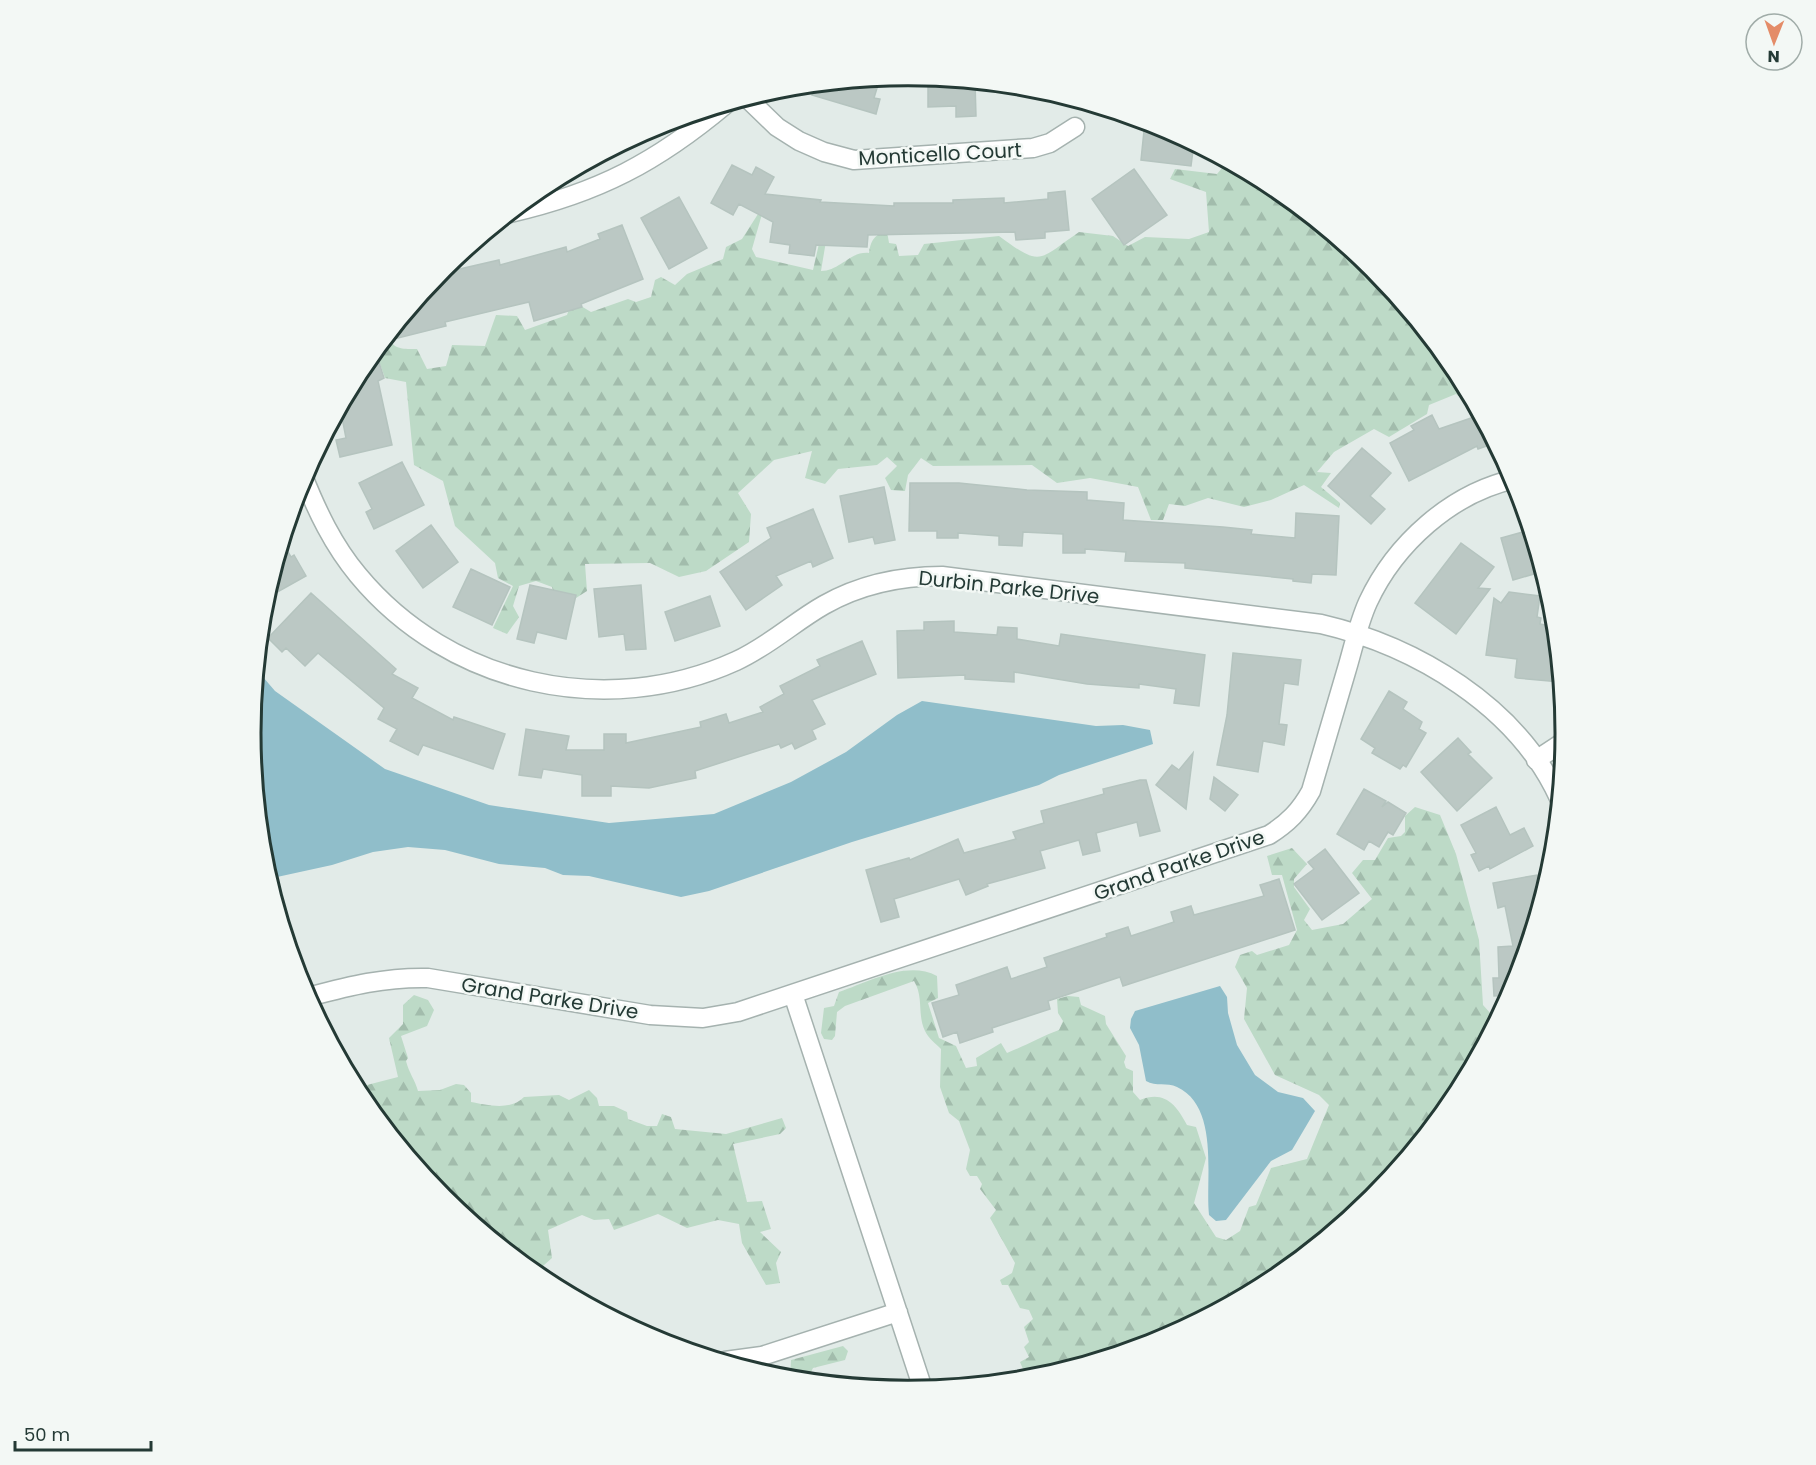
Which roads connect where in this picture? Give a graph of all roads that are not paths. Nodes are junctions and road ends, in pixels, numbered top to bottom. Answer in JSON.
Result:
{"nodes":[{"id":1,"x":754,"y":105,"type":"edge"},
{"id":2,"x":709,"y":117,"type":"edge"},
{"id":3,"x":1075,"y":127,"type":"dead end"},
{"id":4,"x":531,"y":207,"type":"edge"},
{"id":5,"x":1505,"y":483,"type":"edge"},
{"id":6,"x":308,"y":489,"type":"edge"},
{"id":7,"x":1357,"y":632,"type":"junction"},
{"id":8,"x":1555,"y":748,"type":"edge"},
{"id":9,"x":1536,"y":760,"type":"junction"},
{"id":10,"x":1553,"y":787,"type":"edge"},
{"id":11,"x":793,"y":994,"type":"junction"},
{"id":12,"x":317,"y":995,"type":"edge"},
{"id":13,"x":898,"y":1312,"type":"junction"},
{"id":14,"x":746,"y":1358,"type":"edge"},
{"id":15,"x":920,"y":1379,"type":"edge"}],
"edges":[{"from":1,"to":3,"type":"street","name":"Monticello Court"},
{"from":2,"to":4,"type":"street"},
{"from":5,"to":7,"type":"street","name":"Grand Parke Drive"},
{"from":6,"to":7,"type":"street","name":"Durbin Parke Drive"},
{"from":7,"to":9,"type":"street","name":"Durbin Parke Drive"},
{"from":7,"to":11,"type":"street","name":"Grand Parke Drive"},
{"from":8,"to":9,"type":"street"},
{"from":9,"to":10,"type":"street","name":"Durbin Parke Drive"},
{"from":11,"to":12,"type":"street","name":"Grand Parke Drive"},
{"from":11,"to":13,"type":"street"},
{"from":13,"to":14,"type":"street"},
{"from":13,"to":15,"type":"street"}]}
